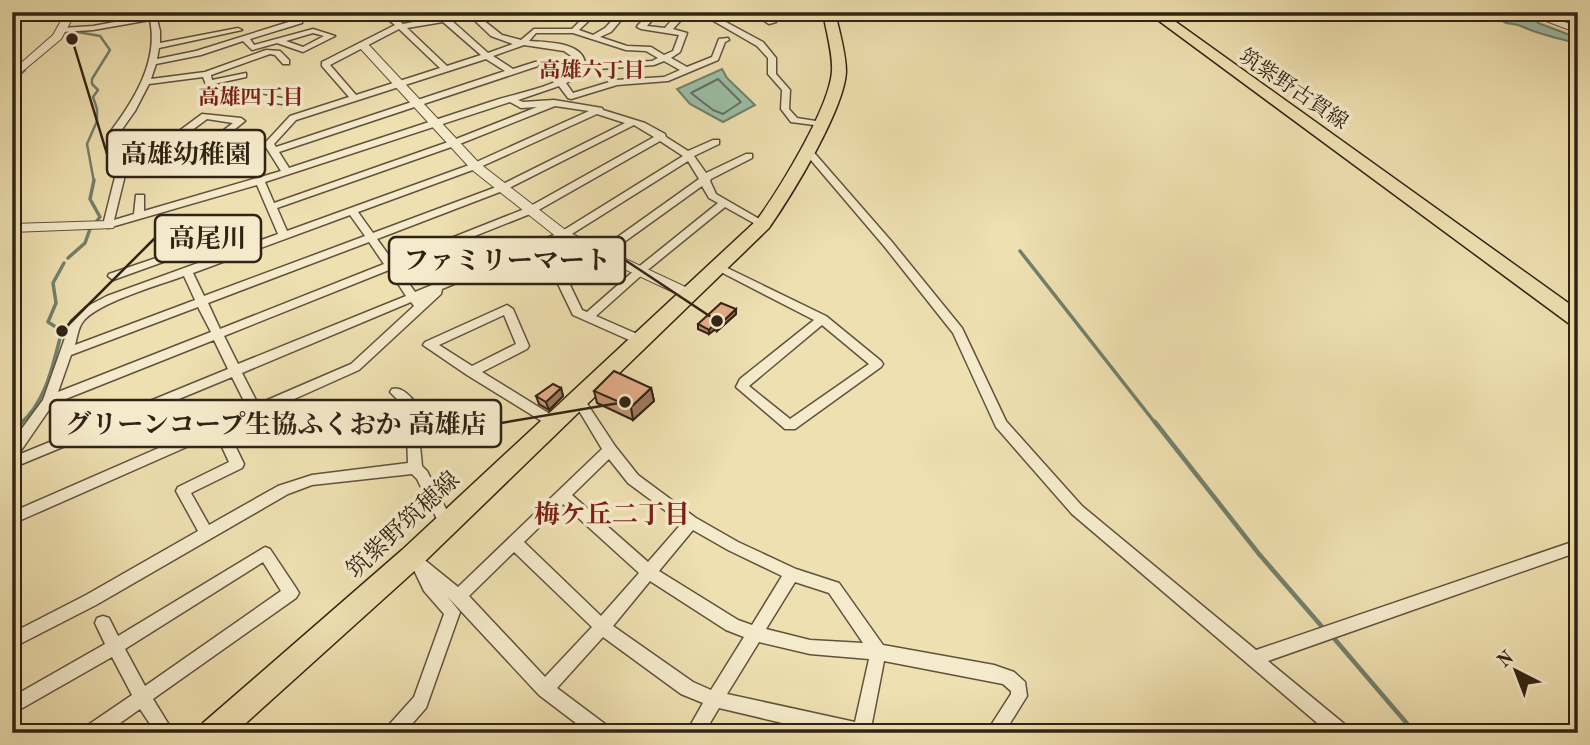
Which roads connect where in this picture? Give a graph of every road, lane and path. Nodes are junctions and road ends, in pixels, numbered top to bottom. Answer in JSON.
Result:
{"nodes":[{"id":1,"x":71,"y":12,"type":"edge"},
{"id":2,"x":185,"y":12,"type":"edge"},
{"id":3,"x":264,"y":12,"type":"edge"},
{"id":4,"x":299,"y":12,"type":"edge"},
{"id":5,"x":370,"y":12,"type":"edge"},
{"id":6,"x":487,"y":12,"type":"edge"},
{"id":7,"x":594,"y":12,"type":"edge"},
{"id":8,"x":624,"y":12,"type":"edge"},
{"id":9,"x":655,"y":12,"type":"edge"},
{"id":10,"x":693,"y":12,"type":"edge"},
{"id":11,"x":702,"y":12,"type":"edge"},
{"id":12,"x":743,"y":12,"type":"edge"},
{"id":13,"x":754,"y":12,"type":"edge"},
{"id":14,"x":829,"y":12,"type":"edge"},
{"id":15,"x":1142,"y":12,"type":"edge"},
{"id":16,"x":1153,"y":12,"type":"edge"},
{"id":17,"x":1527,"y":12,"type":"edge"},
{"id":18,"x":471,"y":14,"type":"edge"},
{"id":19,"x":235,"y":15,"type":"edge"},
{"id":20,"x":153,"y":17,"type":"junction"},
{"id":21,"x":445,"y":19,"type":"junction"},
{"id":22,"x":718,"y":21,"type":"junction"},
{"id":23,"x":772,"y":22,"type":"dead end"},
{"id":24,"x":398,"y":27,"type":"junction"},
{"id":25,"x":62,"y":30,"type":"junction"},
{"id":26,"x":1578,"y":30,"type":"edge"},
{"id":27,"x":574,"y":31,"type":"junction"},
{"id":28,"x":667,"y":31,"type":"junction"},
{"id":29,"x":241,"y":35,"type":"junction"},
{"id":30,"x":594,"y":37,"type":"junction"},
{"id":31,"x":725,"y":40,"type":"dead end"},
{"id":32,"x":278,"y":41,"type":"junction"},
{"id":33,"x":523,"y":43,"type":"junction"},
{"id":34,"x":363,"y":45,"type":"junction"},
{"id":35,"x":155,"y":46,"type":"junction"},
{"id":36,"x":198,"y":53,"type":"junction"},
{"id":37,"x":487,"y":56,"type":"junction"},
{"id":38,"x":666,"y":58,"type":"junction"},
{"id":39,"x":152,"y":62,"type":"junction"},
{"id":40,"x":286,"y":62,"type":"dead end"},
{"id":41,"x":536,"y":64,"type":"dead end"},
{"id":42,"x":581,"y":68,"type":"junction"},
{"id":43,"x":447,"y":70,"type":"junction"},
{"id":44,"x":687,"y":70,"type":"junction"},
{"id":45,"x":512,"y":72,"type":"junction"},
{"id":46,"x":195,"y":75,"type":"junction"},
{"id":47,"x":243,"y":75,"type":"dead end"},
{"id":48,"x":12,"y":77,"type":"edge"},
{"id":49,"x":208,"y":78,"type":"junction"},
{"id":50,"x":145,"y":82,"type":"junction"},
{"id":51,"x":561,"y":83,"type":"junction"},
{"id":52,"x":266,"y":85,"type":"dead end"},
{"id":53,"x":401,"y":85,"type":"junction"},
{"id":54,"x":252,"y":96,"type":"junction"},
{"id":55,"x":573,"y":98,"type":"dead end"},
{"id":56,"x":355,"y":99,"type":"junction"},
{"id":57,"x":513,"y":100,"type":"junction"},
{"id":58,"x":282,"y":101,"type":"dead end"},
{"id":59,"x":418,"y":103,"type":"junction"},
{"id":60,"x":554,"y":103,"type":"junction"},
{"id":61,"x":580,"y":106,"type":"junction"},
{"id":62,"x":599,"y":110,"type":"junction"},
{"id":63,"x":634,"y":122,"type":"junction"},
{"id":64,"x":435,"y":123,"type":"junction"},
{"id":65,"x":819,"y":124,"type":"junction"},
{"id":66,"x":662,"y":136,"type":"junction"},
{"id":67,"x":716,"y":142,"type":"dead end"},
{"id":68,"x":454,"y":143,"type":"junction"},
{"id":69,"x":807,"y":149,"type":"junction"},
{"id":70,"x":273,"y":151,"type":"junction"},
{"id":71,"x":151,"y":156,"type":"junction"},
{"id":72,"x":688,"y":156,"type":"junction"},
{"id":73,"x":749,"y":156,"type":"dead end"},
{"id":74,"x":124,"y":161,"type":"junction"},
{"id":75,"x":475,"y":166,"type":"junction"},
{"id":76,"x":287,"y":172,"type":"junction"},
{"id":77,"x":705,"y":178,"type":"junction"},
{"id":78,"x":1385,"y":180,"type":"junction"},
{"id":79,"x":260,"y":181,"type":"junction"},
{"id":80,"x":502,"y":188,"type":"junction"},
{"id":81,"x":140,"y":197,"type":"dead end"},
{"id":82,"x":723,"y":204,"type":"junction"},
{"id":83,"x":271,"y":207,"type":"junction"},
{"id":84,"x":531,"y":209,"type":"junction"},
{"id":85,"x":354,"y":212,"type":"junction"},
{"id":86,"x":139,"y":217,"type":"junction"},
{"id":87,"x":763,"y":224,"type":"junction"},
{"id":88,"x":108,"y":225,"type":"junction"},
{"id":89,"x":12,"y":228,"type":"edge"},
{"id":90,"x":563,"y":235,"type":"junction"},
{"id":91,"x":284,"y":237,"type":"junction"},
{"id":92,"x":369,"y":238,"type":"junction"},
{"id":93,"x":601,"y":253,"type":"junction"},
{"id":94,"x":159,"y":260,"type":"dead end"},
{"id":95,"x":390,"y":265,"type":"junction"},
{"id":96,"x":719,"y":267,"type":"junction"},
{"id":97,"x":640,"y":271,"type":"junction"},
{"id":98,"x":187,"y":272,"type":"junction"},
{"id":99,"x":113,"y":276,"type":"dead end"},
{"id":100,"x":443,"y":286,"type":"joint"},
{"id":101,"x":689,"y":294,"type":"junction"},
{"id":102,"x":202,"y":302,"type":"junction"},
{"id":103,"x":417,"y":302,"type":"junction"},
{"id":104,"x":588,"y":317,"type":"junction"},
{"id":105,"x":822,"y":319,"type":"junction"},
{"id":106,"x":1578,"y":320,"type":"edge"},
{"id":107,"x":217,"y":335,"type":"junction"},
{"id":108,"x":640,"y":340,"type":"junction"},
{"id":109,"x":67,"y":352,"type":"junction"},
{"id":110,"x":235,"y":372,"type":"junction"},
{"id":111,"x":471,"y":372,"type":"junction"},
{"id":112,"x":396,"y":392,"type":"dead end"},
{"id":113,"x":578,"y":399,"type":"junction"},
{"id":114,"x":49,"y":401,"type":"junction"},
{"id":115,"x":255,"y":411,"type":"junction"},
{"id":116,"x":553,"y":422,"type":"junction"},
{"id":117,"x":219,"y":427,"type":"junction"},
{"id":118,"x":610,"y":450,"type":"junction"},
{"id":119,"x":12,"y":453,"type":"edge"},
{"id":120,"x":12,"y":463,"type":"edge"},
{"id":121,"x":415,"y":468,"type":"junction"},
{"id":122,"x":562,"y":495,"type":"junction"},
{"id":123,"x":12,"y":518,"type":"edge"},
{"id":124,"x":691,"y":522,"type":"junction"},
{"id":125,"x":446,"y":523,"type":"junction"},
{"id":126,"x":207,"y":534,"type":"junction"},
{"id":127,"x":515,"y":543,"type":"junction"},
{"id":128,"x":1578,"y":546,"type":"edge"},
{"id":129,"x":414,"y":560,"type":"junction"},
{"id":130,"x":648,"y":572,"type":"junction"},
{"id":131,"x":792,"y":574,"type":"junction"},
{"id":132,"x":459,"y":596,"type":"junction"},
{"id":133,"x":103,"y":623,"type":"dead end"},
{"id":134,"x":603,"y":627,"type":"junction"},
{"id":135,"x":755,"y":634,"type":"junction"},
{"id":136,"x":12,"y":641,"type":"edge"},
{"id":137,"x":116,"y":646,"type":"junction"},
{"id":138,"x":878,"y":652,"type":"junction"},
{"id":139,"x":1255,"y":658,"type":"junction"},
{"id":140,"x":545,"y":689,"type":"junction"},
{"id":141,"x":142,"y":697,"type":"junction"},
{"id":142,"x":713,"y":699,"type":"junction"},
{"id":143,"x":12,"y":706,"type":"edge"},
{"id":144,"x":862,"y":732,"type":"edge"},
{"id":145,"x":91,"y":733,"type":"edge"},
{"id":146,"x":166,"y":733,"type":"edge"},
{"id":147,"x":213,"y":733,"type":"edge"},
{"id":148,"x":393,"y":733,"type":"edge"},
{"id":149,"x":603,"y":733,"type":"edge"},
{"id":150,"x":694,"y":733,"type":"edge"},
{"id":151,"x":994,"y":733,"type":"edge"},
{"id":152,"x":1342,"y":733,"type":"edge"}],
"edges":[{"from":1,"to":25,"type":"street"},
{"from":2,"to":20,"type":"street"},
{"from":3,"to":19,"type":"street"},
{"from":4,"to":29,"type":"street"},
{"from":5,"to":24,"type":"street"},
{"from":6,"to":18,"type":"street"},
{"from":7,"to":27,"type":"street"},
{"from":8,"to":30,"type":"street"},
{"from":9,"to":28,"type":"street"},
{"from":10,"to":28,"type":"street"},
{"from":11,"to":22,"type":"street"},
{"from":12,"to":22,"type":"street"},
{"from":13,"to":23,"type":"street"},
{"from":14,"to":65,"type":"main road","name":"筑紫野筑穂線"},
{"from":15,"to":78,"type":"main road","name":"筑紫野古賀線"},
{"from":16,"to":78,"type":"main road","name":"筑紫野古賀線"},
{"from":17,"to":26,"type":"street"},
{"from":18,"to":21,"type":"street"},
{"from":18,"to":33,"type":"street"},
{"from":19,"to":29,"type":"street"},
{"from":20,"to":25,"type":"street"},
{"from":20,"to":35,"type":"street"},
{"from":21,"to":24,"type":"street"},
{"from":21,"to":37,"type":"street"},
{"from":22,"to":65,"type":"street"},
{"from":24,"to":34,"type":"street"},
{"from":24,"to":43,"type":"street"},
{"from":25,"to":48,"type":"street"},
{"from":27,"to":30,"type":"street"},
{"from":27,"to":33,"type":"street"},
{"from":28,"to":38,"type":"street"},
{"from":29,"to":32,"type":"street"},
{"from":29,"to":35,"type":"street"},
{"from":29,"to":36,"type":"street"},
{"from":30,"to":38,"type":"street"},
{"from":31,"to":44,"type":"street"},
{"from":32,"to":32,"type":"street"},
{"from":33,"to":37,"type":"street"},
{"from":33,"to":42,"type":"street"},
{"from":34,"to":53,"type":"street"},
{"from":34,"to":56,"type":"street"},
{"from":35,"to":39,"type":"street"},
{"from":36,"to":39,"type":"street"},
{"from":36,"to":46,"type":"street"},
{"from":37,"to":43,"type":"street"},
{"from":37,"to":45,"type":"street"},
{"from":38,"to":42,"type":"street"},
{"from":38,"to":44,"type":"street"},
{"from":39,"to":50,"type":"street"},
{"from":40,"to":49,"type":"street"},
{"from":41,"to":45,"type":"street"},
{"from":42,"to":51,"type":"street"},
{"from":43,"to":53,"type":"street"},
{"from":44,"to":51,"type":"street"},
{"from":45,"to":59,"type":"street"},
{"from":46,"to":49,"type":"street"},
{"from":46,"to":50,"type":"street"},
{"from":47,"to":49,"type":"street"},
{"from":49,"to":54,"type":"street"},
{"from":50,"to":74,"type":"street"},
{"from":51,"to":57,"type":"street"},
{"from":52,"to":54,"type":"street"},
{"from":53,"to":56,"type":"street"},
{"from":53,"to":59,"type":"street"},
{"from":54,"to":58,"type":"street"},
{"from":55,"to":61,"type":"street"},
{"from":56,"to":70,"type":"street"},
{"from":57,"to":60,"type":"street"},
{"from":57,"to":64,"type":"street"},
{"from":59,"to":64,"type":"street"},
{"from":59,"to":70,"type":"street"},
{"from":60,"to":61,"type":"street"},
{"from":60,"to":68,"type":"street"},
{"from":61,"to":62,"type":"street"},
{"from":62,"to":63,"type":"street"},
{"from":62,"to":75,"type":"street"},
{"from":63,"to":66,"type":"street"},
{"from":63,"to":80,"type":"street"},
{"from":64,"to":68,"type":"street"},
{"from":64,"to":76,"type":"street"},
{"from":65,"to":69,"type":"main road","name":"筑紫野筑穂線"},
{"from":66,"to":72,"type":"street"},
{"from":66,"to":84,"type":"street"},
{"from":67,"to":72,"type":"street"},
{"from":68,"to":75,"type":"street"},
{"from":68,"to":83,"type":"street"},
{"from":69,"to":87,"type":"main road","name":"筑紫野筑穂線"},
{"from":69,"to":139,"type":"street"},
{"from":70,"to":76,"type":"street"},
{"from":71,"to":71,"type":"street"},
{"from":71,"to":74,"type":"street"},
{"from":72,"to":77,"type":"street"},
{"from":72,"to":90,"type":"street"},
{"from":73,"to":77,"type":"street"},
{"from":74,"to":88,"type":"street"},
{"from":75,"to":80,"type":"street"},
{"from":75,"to":85,"type":"street"},
{"from":76,"to":79,"type":"street"},
{"from":77,"to":82,"type":"street"},
{"from":77,"to":93,"type":"street"},
{"from":78,"to":106,"type":"main road","name":"筑紫野古賀線"},
{"from":79,"to":83,"type":"street"},
{"from":79,"to":86,"type":"street"},
{"from":80,"to":84,"type":"street"},
{"from":80,"to":92,"type":"street"},
{"from":81,"to":86,"type":"street"},
{"from":82,"to":87,"type":"street"},
{"from":82,"to":97,"type":"street"},
{"from":83,"to":91,"type":"street"},
{"from":84,"to":90,"type":"street"},
{"from":84,"to":95,"type":"street"},
{"from":85,"to":91,"type":"street"},
{"from":85,"to":92,"type":"street"},
{"from":86,"to":88,"type":"street"},
{"from":87,"to":96,"type":"main road","name":"筑紫野筑穂線"},
{"from":88,"to":89,"type":"street"},
{"from":90,"to":93,"type":"street"},
{"from":90,"to":100,"type":"street"},
{"from":91,"to":98,"type":"street"},
{"from":92,"to":95,"type":"street"},
{"from":92,"to":102,"type":"street"},
{"from":93,"to":97,"type":"street"},
{"from":93,"to":104,"type":"street"},
{"from":94,"to":99,"type":"street"},
{"from":95,"to":103,"type":"street"},
{"from":95,"to":107,"type":"street"},
{"from":96,"to":101,"type":"main road","name":"筑紫野筑穂線"},
{"from":96,"to":105,"type":"street"},
{"from":97,"to":101,"type":"street"},
{"from":97,"to":104,"type":"street"},
{"from":98,"to":102,"type":"street"},
{"from":98,"to":109,"type":"street"},
{"from":100,"to":103,"type":"street"},
{"from":101,"to":108,"type":"main road","name":"筑紫野筑穂線"},
{"from":102,"to":107,"type":"street"},
{"from":102,"to":109,"type":"street"},
{"from":103,"to":110,"type":"street"},
{"from":103,"to":115,"type":"street"},
{"from":104,"to":108,"type":"street"},
{"from":105,"to":105,"type":"street"},
{"from":107,"to":110,"type":"street"},
{"from":107,"to":114,"type":"street"},
{"from":108,"to":113,"type":"main road","name":"筑紫野筑穂線"},
{"from":109,"to":114,"type":"street"},
{"from":110,"to":115,"type":"street"},
{"from":110,"to":120,"type":"street"},
{"from":111,"to":111,"type":"street"},
{"from":111,"to":116,"type":"street"},
{"from":112,"to":121,"type":"street"},
{"from":113,"to":116,"type":"main road","name":"筑紫野筑穂線"},
{"from":113,"to":118,"type":"street"},
{"from":114,"to":119,"type":"street"},
{"from":115,"to":117,"type":"street"},
{"from":116,"to":125,"type":"main road","name":"筑紫野筑穂線"},
{"from":117,"to":123,"type":"street"},
{"from":117,"to":126,"type":"street"},
{"from":118,"to":122,"type":"street"},
{"from":118,"to":124,"type":"street"},
{"from":121,"to":125,"type":"street"},
{"from":121,"to":126,"type":"street"},
{"from":122,"to":127,"type":"street"},
{"from":122,"to":130,"type":"street"},
{"from":124,"to":130,"type":"street"},
{"from":124,"to":131,"type":"street"},
{"from":125,"to":129,"type":"main road","name":"筑紫野筑穂線"},
{"from":126,"to":136,"type":"street"},
{"from":127,"to":132,"type":"street"},
{"from":127,"to":134,"type":"street"},
{"from":128,"to":139,"type":"street"},
{"from":129,"to":132,"type":"street"},
{"from":129,"to":147,"type":"main road","name":"筑紫野筑穂線"},
{"from":129,"to":148,"type":"street"},
{"from":130,"to":134,"type":"street"},
{"from":130,"to":135,"type":"street"},
{"from":131,"to":135,"type":"street"},
{"from":131,"to":138,"type":"street"},
{"from":132,"to":140,"type":"street"},
{"from":133,"to":137,"type":"street"},
{"from":134,"to":140,"type":"street"},
{"from":134,"to":142,"type":"street"},
{"from":135,"to":138,"type":"street"},
{"from":135,"to":142,"type":"street"},
{"from":137,"to":141,"type":"street"},
{"from":137,"to":141,"type":"street"},
{"from":137,"to":143,"type":"street"},
{"from":138,"to":144,"type":"street"},
{"from":138,"to":151,"type":"street"},
{"from":139,"to":152,"type":"street"},
{"from":140,"to":149,"type":"street"},
{"from":141,"to":145,"type":"street"},
{"from":141,"to":146,"type":"street"},
{"from":142,"to":144,"type":"street"},
{"from":142,"to":150,"type":"street"}]}
